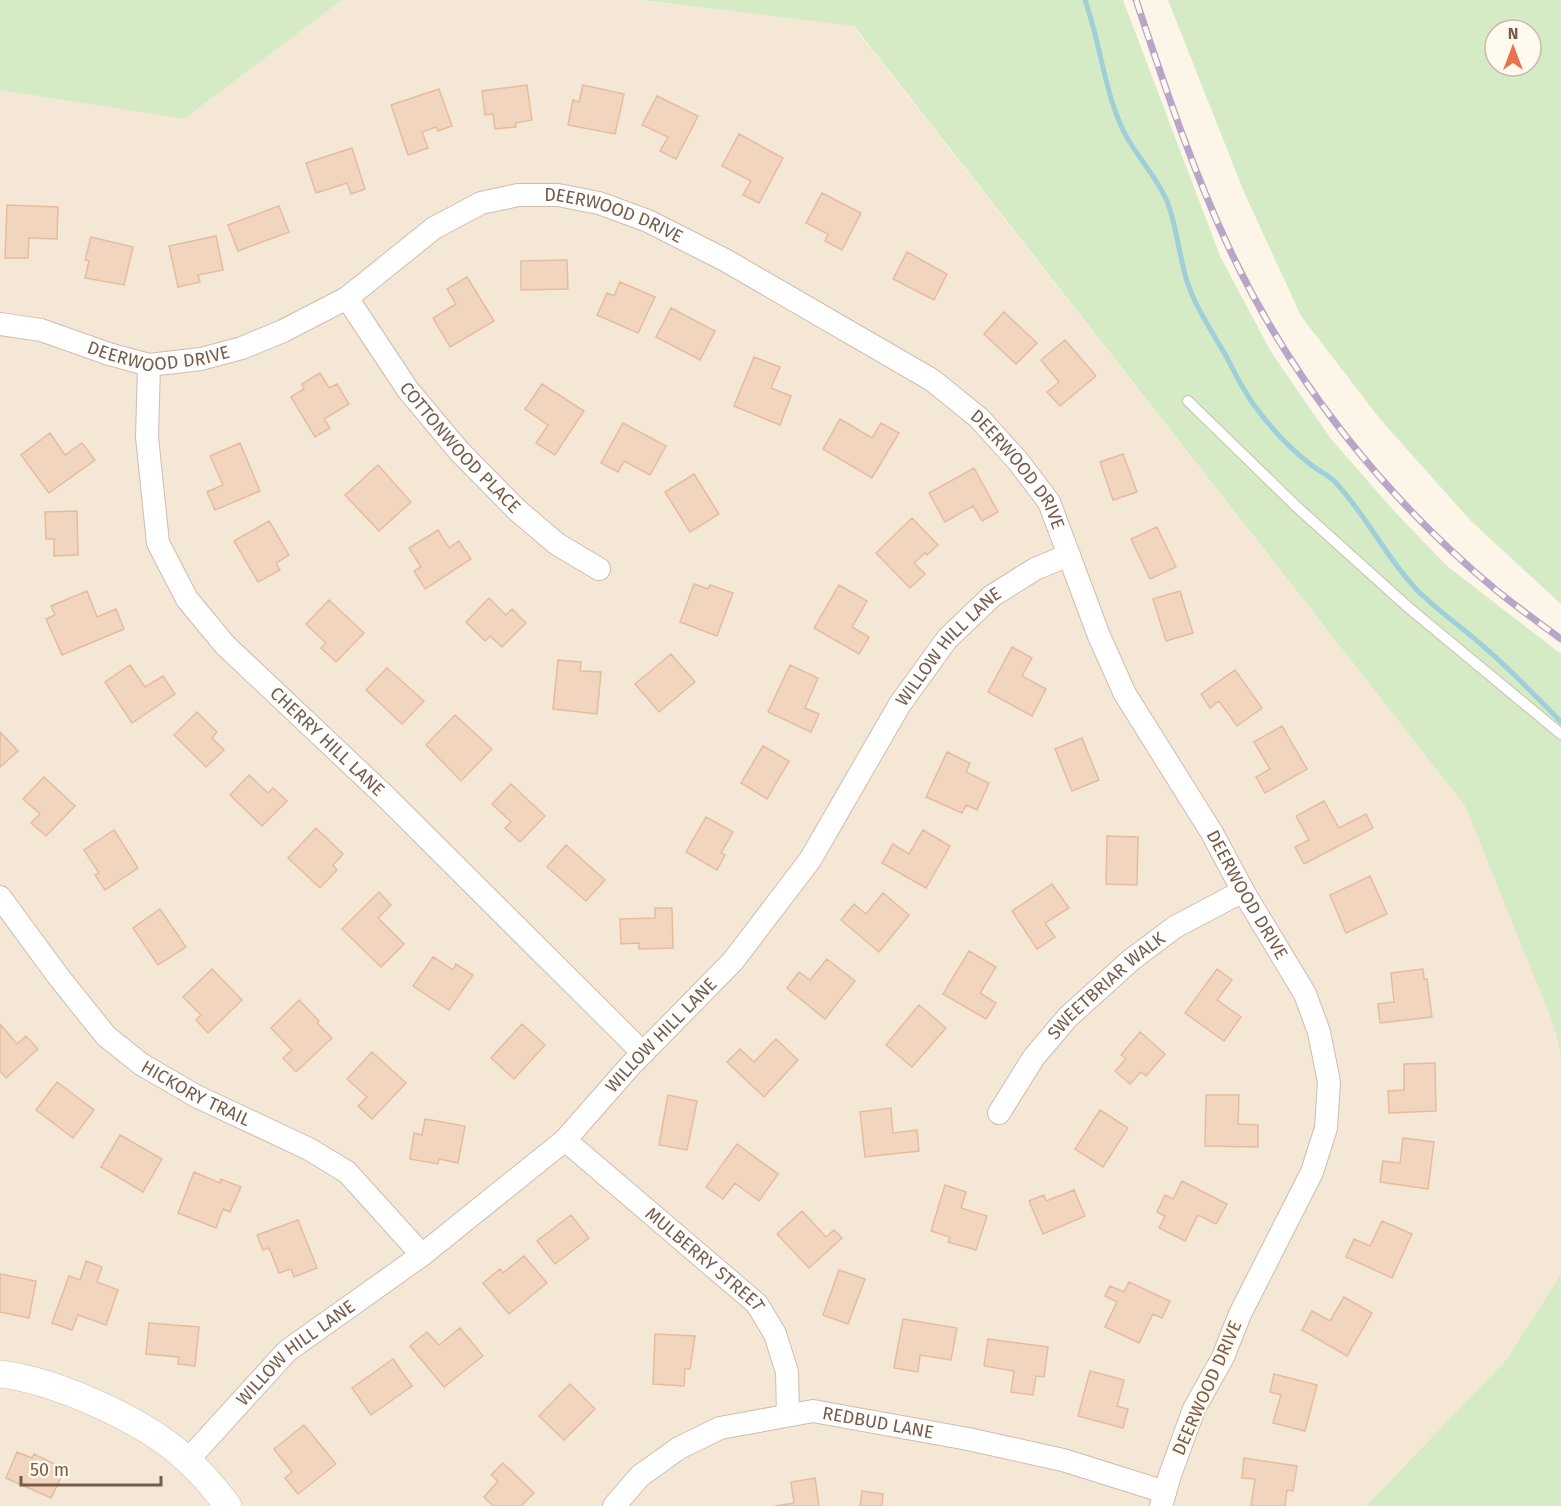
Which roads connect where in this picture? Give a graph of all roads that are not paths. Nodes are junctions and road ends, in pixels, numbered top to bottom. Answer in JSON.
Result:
{"nodes":[{"id":1,"x":347,"y":298,"type":"junction"},
{"id":2,"x":0,"y":324,"type":"edge"},
{"id":3,"x":149,"y":365,"type":"junction"},
{"id":4,"x":1188,"y":401,"type":"dead end"},
{"id":5,"x":1069,"y":555,"type":"junction"},
{"id":6,"x":599,"y":569,"type":"dead end"},
{"id":7,"x":1561,"y":734,"type":"edge"},
{"id":8,"x":1243,"y":891,"type":"junction"},
{"id":9,"x":0,"y":897,"type":"edge"},
{"id":10,"x":643,"y":1053,"type":"junction"},
{"id":11,"x":999,"y":1113,"type":"dead end"},
{"id":12,"x":565,"y":1140,"type":"junction"},
{"id":13,"x":422,"y":1255,"type":"junction"},
{"id":14,"x":0,"y":1374,"type":"edge"},
{"id":15,"x":788,"y":1415,"type":"junction"},
{"id":16,"x":187,"y":1461,"type":"junction"},
{"id":17,"x":1163,"y":1499,"type":"edge"},
{"id":18,"x":228,"y":1506,"type":"edge"},
{"id":19,"x":614,"y":1506,"type":"edge"}],
"edges":[{"from":1,"to":3,"type":"street","name":"DEERWOOD DRIVE"},
{"from":1,"to":5,"type":"street","name":"DEERWOOD DRIVE"},
{"from":1,"to":6,"type":"street","name":"COTTONWOOD PLACE"},
{"from":2,"to":3,"type":"street","name":"DEERWOOD DRIVE"},
{"from":3,"to":10,"type":"street","name":"CHERRY HILL LANE"},
{"from":4,"to":7,"type":"lane"},
{"from":5,"to":8,"type":"street","name":"DEERWOOD DRIVE"},
{"from":5,"to":10,"type":"street","name":"WILLOW HILL LANE"},
{"from":8,"to":11,"type":"street","name":"SWEETBRIAR WALK"},
{"from":8,"to":17,"type":"street","name":"DEERWOOD DRIVE"},
{"from":9,"to":13,"type":"street","name":"HICKORY TRAIL"},
{"from":10,"to":12,"type":"street","name":"WILLOW HILL LANE"},
{"from":12,"to":13,"type":"street","name":"WILLOW HILL LANE"},
{"from":12,"to":15,"type":"street","name":"MULBERRY STREET"},
{"from":13,"to":16,"type":"street","name":"WILLOW HILL LANE"},
{"from":14,"to":16,"type":"street"},
{"from":15,"to":17,"type":"street","name":"REDBUD LANE"},
{"from":15,"to":19,"type":"street","name":"REDBUD LANE"},
{"from":16,"to":18,"type":"street"}]}
